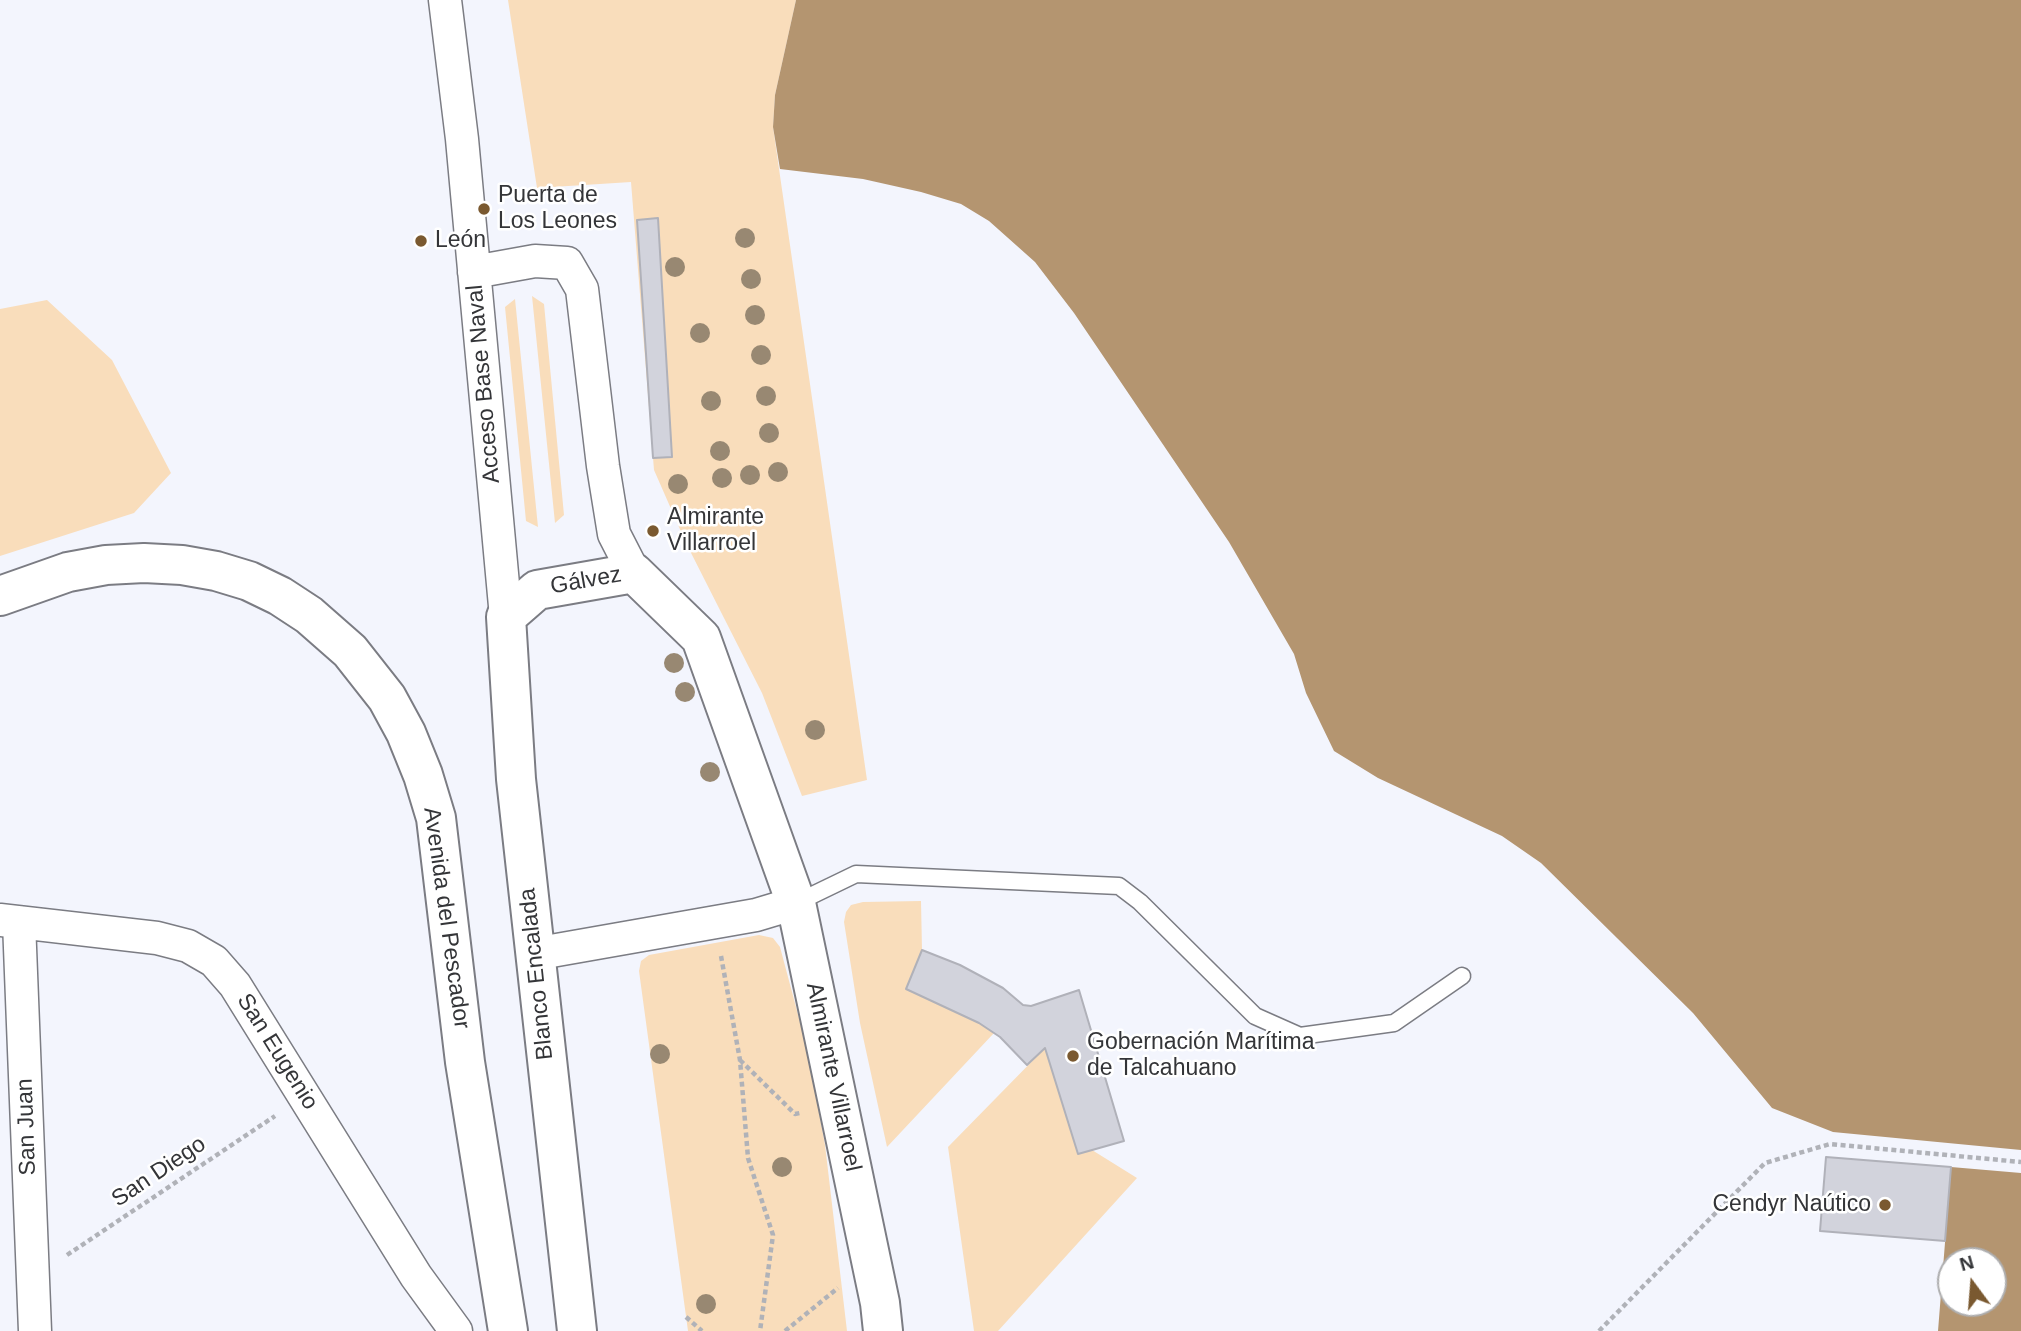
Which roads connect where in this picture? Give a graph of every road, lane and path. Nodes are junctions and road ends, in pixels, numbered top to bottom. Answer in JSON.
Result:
{"nodes":[{"id":1,"x":444,"y":0,"type":"edge"},
{"id":2,"x":474,"y":272,"type":"junction"},
{"id":3,"x":634,"y":573,"type":"junction"},
{"id":4,"x":0,"y":596,"type":"edge"},
{"id":5,"x":506,"y":617,"type":"junction"},
{"id":6,"x":796,"y":903,"type":"junction"},
{"id":7,"x":10,"y":921,"type":"edge"},
{"id":8,"x":721,"y":952,"type":"dead end"},
{"id":9,"x":534,"y":954,"type":"junction"},
{"id":10,"x":1462,"y":976,"type":"dead end"},
{"id":11,"x":740,"y":1060,"type":"junction"},
{"id":12,"x":305,"y":1096,"type":"junction"},
{"id":13,"x":804,"y":1113,"type":"dead end"},
{"id":14,"x":2021,"y":1162,"type":"edge"},
{"id":15,"x":33,"y":1278,"type":"junction"},
{"id":16,"x":838,"y":1288,"type":"dead end"},
{"id":17,"x":686,"y":1317,"type":"dead end"},
{"id":18,"x":35,"y":1331,"type":"edge"},
{"id":19,"x":456,"y":1331,"type":"edge"},
{"id":20,"x":508,"y":1331,"type":"edge"},
{"id":21,"x":577,"y":1331,"type":"edge"},
{"id":22,"x":702,"y":1331,"type":"edge"},
{"id":23,"x":760,"y":1331,"type":"edge"},
{"id":24,"x":785,"y":1331,"type":"edge"},
{"id":25,"x":883,"y":1331,"type":"edge"},
{"id":26,"x":1599,"y":1331,"type":"edge"}],
"edges":[{"from":1,"to":2,"type":"street"},
{"from":2,"to":3,"type":"street","name":"Acceso Base Naval"},
{"from":2,"to":5,"type":"street","name":"Acceso Base Naval"},
{"from":3,"to":5,"type":"street","name":"Gálvez"},
{"from":3,"to":6,"type":"street","name":"Almirante Villarroel"},
{"from":4,"to":20,"type":"street","name":"Avenida del Pescador"},
{"from":5,"to":9,"type":"street","name":"Blanco Encalada"},
{"from":6,"to":9,"type":"street"},
{"from":6,"to":10,"type":"lane"},
{"from":6,"to":25,"type":"street","name":"Almirante Villarroel"},
{"from":7,"to":12,"type":"street","name":"San Eugenio"},
{"from":7,"to":15,"type":"street","name":"San Juan"},
{"from":8,"to":11,"type":"path"},
{"from":9,"to":21,"type":"street","name":"Blanco Encalada"},
{"from":11,"to":13,"type":"path"},
{"from":11,"to":23,"type":"path"},
{"from":12,"to":15,"type":"path","name":"San Diego"},
{"from":12,"to":19,"type":"street","name":"San Eugenio"},
{"from":14,"to":26,"type":"path"},
{"from":15,"to":18,"type":"street","name":"San Juan"},
{"from":16,"to":24,"type":"path"},
{"from":17,"to":22,"type":"path"}]}
